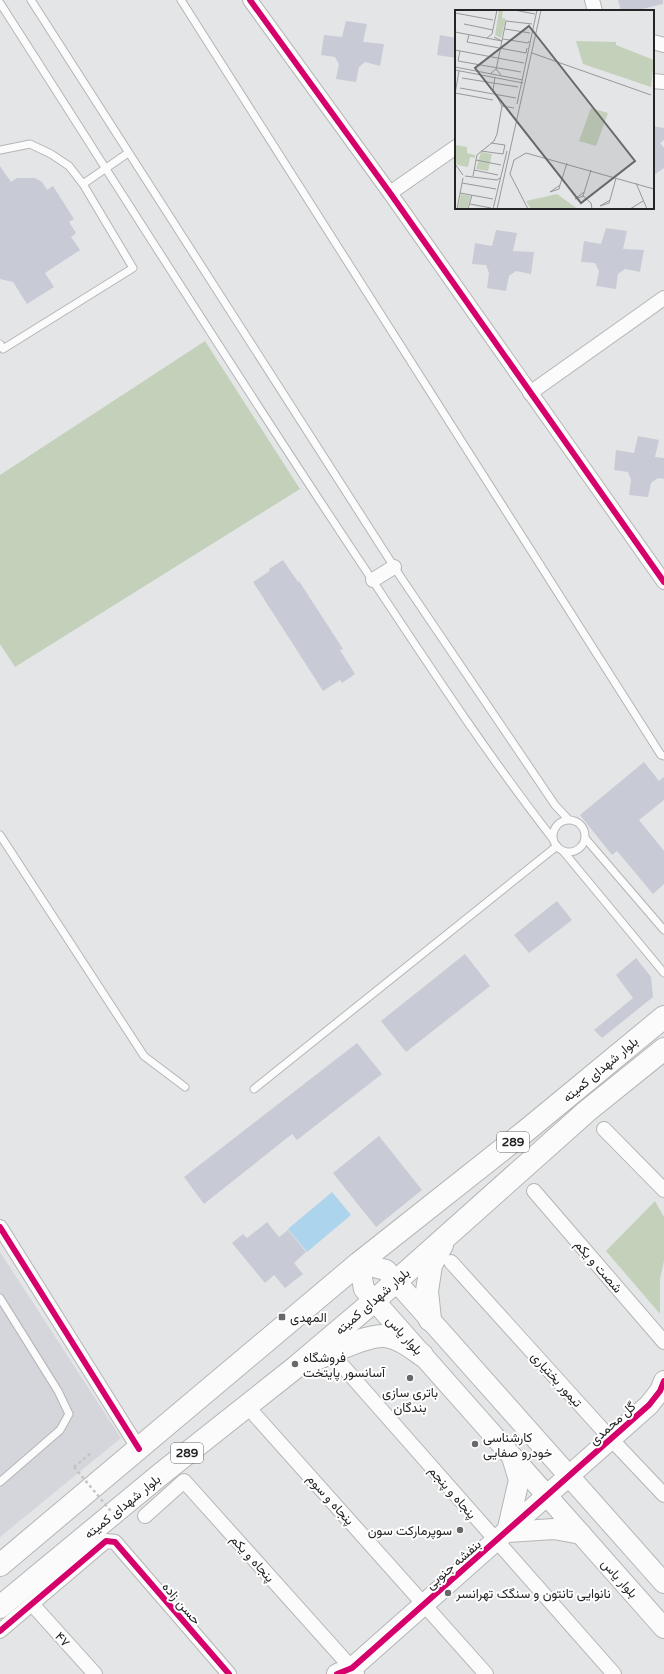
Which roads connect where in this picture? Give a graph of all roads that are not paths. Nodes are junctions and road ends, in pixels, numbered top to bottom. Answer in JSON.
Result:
{"nodes":[{"id":1,"x":31,"y":0,"type":"edge"},
{"id":2,"x":181,"y":0,"type":"edge"},
{"id":3,"x":250,"y":0,"type":"edge"},
{"id":4,"x":592,"y":0,"type":"edge"},
{"id":5,"x":0,"y":3,"type":"edge"},
{"id":6,"x":595,"y":10,"type":"edge"},
{"id":7,"x":654,"y":81,"type":"edge"},
{"id":8,"x":664,"y":82,"type":"edge"},
{"id":9,"x":455,"y":148,"type":"edge"},
{"id":10,"x":0,"y":150,"type":"edge"},
{"id":11,"x":128,"y":153,"type":"junction"},
{"id":12,"x":106,"y":168,"type":"junction"},
{"id":13,"x":83,"y":184,"type":"junction"},
{"id":14,"x":390,"y":194,"type":"junction"},
{"id":15,"x":664,"y":298,"type":"edge"},
{"id":16,"x":0,"y":344,"type":"edge"},
{"id":17,"x":530,"y":393,"type":"junction"},
{"id":18,"x":394,"y":567,"type":"junction"},
{"id":19,"x":373,"y":580,"type":"junction"},
{"id":20,"x":664,"y":582,"type":"edge"},
{"id":21,"x":664,"y":756,"type":"edge"},
{"id":22,"x":568,"y":819,"type":"junction"},
{"id":23,"x":0,"y":835,"type":"edge"},
{"id":24,"x":585,"y":838,"type":"junction"},
{"id":25,"x":553,"y":839,"type":"junction"},
{"id":26,"x":560,"y":848,"type":"junction"},
{"id":27,"x":664,"y":930,"type":"edge"},
{"id":28,"x":664,"y":973,"type":"edge"},
{"id":29,"x":664,"y":1017,"type":"edge"},
{"id":30,"x":664,"y":1049,"type":"edge"},
{"id":31,"x":185,"y":1087,"type":"dead end"},
{"id":32,"x":254,"y":1089,"type":"dead end"},
{"id":33,"x":604,"y":1129,"type":"dead end"},
{"id":34,"x":664,"y":1190,"type":"edge"},
{"id":35,"x":534,"y":1191,"type":"dead end"},
{"id":36,"x":0,"y":1227,"type":"edge"},
{"id":37,"x":449,"y":1235,"type":"junction"},
{"id":38,"x":452,"y":1262,"type":"dead end"},
{"id":39,"x":359,"y":1263,"type":"junction"},
{"id":40,"x":400,"y":1287,"type":"junction"},
{"id":41,"x":0,"y":1298,"type":"edge"},
{"id":42,"x":379,"y":1306,"type":"junction"},
{"id":43,"x":430,"y":1320,"type":"junction"},
{"id":44,"x":664,"y":1342,"type":"edge"},
{"id":45,"x":422,"y":1355,"type":"junction"},
{"id":46,"x":340,"y":1363,"type":"dead end"},
{"id":47,"x":296,"y":1367,"type":"junction"},
{"id":48,"x":664,"y":1381,"type":"edge"},
{"id":49,"x":255,"y":1415,"type":"dead end"},
{"id":50,"x":611,"y":1439,"type":"junction"},
{"id":51,"x":140,"y":1449,"type":"junction"},
{"id":52,"x":511,"y":1455,"type":"junction"},
{"id":53,"x":569,"y":1477,"type":"junction"},
{"id":54,"x":0,"y":1482,"type":"edge"},
{"id":55,"x":664,"y":1495,"type":"edge"},
{"id":56,"x":548,"y":1496,"type":"junction"},
{"id":57,"x":145,"y":1516,"type":"dead end"},
{"id":58,"x":581,"y":1534,"type":"junction"},
{"id":59,"x":502,"y":1537,"type":"junction"},
{"id":60,"x":0,"y":1565,"type":"edge"},
{"id":61,"x":664,"y":1583,"type":"edge"},
{"id":62,"x":32,"y":1604,"type":"junction"},
{"id":63,"x":424,"y":1604,"type":"junction"},
{"id":64,"x":0,"y":1607,"type":"edge"},
{"id":65,"x":664,"y":1628,"type":"edge"},
{"id":66,"x":0,"y":1631,"type":"edge"},
{"id":67,"x":349,"y":1672,"type":"edge"},
{"id":68,"x":95,"y":1674,"type":"edge"},
{"id":69,"x":229,"y":1674,"type":"edge"},
{"id":70,"x":486,"y":1674,"type":"edge"},
{"id":71,"x":614,"y":1674,"type":"edge"}],
"edges":[{"from":1,"to":11,"type":"lane"},
{"from":2,"to":21,"type":"lane"},
{"from":3,"to":14,"type":"street"},
{"from":4,"to":6,"type":"street"},
{"from":5,"to":12,"type":"lane"},
{"from":7,"to":8,"type":"street"},
{"from":9,"to":14,"type":"street"},
{"from":10,"to":13,"type":"lane"},
{"from":11,"to":12,"type":"lane"},
{"from":11,"to":18,"type":"lane"},
{"from":12,"to":13,"type":"lane"},
{"from":12,"to":19,"type":"lane"},
{"from":13,"to":16,"type":"lane"},
{"from":14,"to":17,"type":"street"},
{"from":15,"to":17,"type":"street"},
{"from":17,"to":20,"type":"street"},
{"from":18,"to":19,"type":"street"},
{"from":18,"to":22,"type":"lane"},
{"from":19,"to":25,"type":"lane"},
{"from":22,"to":24,"type":"lane"},
{"from":22,"to":25,"type":"lane"},
{"from":23,"to":31,"type":"lane"},
{"from":24,"to":26,"type":"lane"},
{"from":24,"to":27,"type":"lane"},
{"from":25,"to":26,"type":"lane"},
{"from":26,"to":28,"type":"lane"},
{"from":26,"to":32,"type":"lane"},
{"from":29,"to":39,"type":"main road","name":"بلوار شهدای کمیته","number":"289"},
{"from":30,"to":37,"type":"main road","name":"بلوار شهدای کمیته","number":"289"},
{"from":33,"to":34,"type":"street"},
{"from":35,"to":44,"type":"street","name":"شصت و یکم"},
{"from":36,"to":51,"type":"street"},
{"from":37,"to":40,"type":"main road","name":"بلوار شهدای کمیته","number":"289"},
{"from":37,"to":43,"type":"main road"},
{"from":38,"to":50,"type":"street","name":"تیمور بختیاری"},
{"from":39,"to":40,"type":"main road"},
{"from":39,"to":42,"type":"main road","name":"بلوار یاس"},
{"from":39,"to":51,"type":"main road","name":"بلوار شهدای کمیته","number":"289"},
{"from":40,"to":42,"type":"main road","name":"بلوار شهدای کمیته","number":"289"},
{"from":40,"to":43,"type":"main road"},
{"from":41,"to":54,"type":"lane"},
{"from":42,"to":45,"type":"main road","name":"بلوار یاس"},
{"from":42,"to":47,"type":"main road","name":"بلوار شهدای کمیته","number":"289"},
{"from":43,"to":53,"type":"main road"},
{"from":45,"to":47,"type":"main road"},
{"from":45,"to":52,"type":"main road","name":"بلوار یاس"},
{"from":46,"to":59,"type":"street","name":"پنجاه و پنجم"},
{"from":47,"to":64,"type":"main road","name":"بلوار شهدای کمیته","number":"289"},
{"from":48,"to":50,"type":"main road","name":"گل محمدی"},
{"from":49,"to":63,"type":"street","name":"پنجاه و سوم"},
{"from":50,"to":53,"type":"main road","name":"گل محمدی"},
{"from":50,"to":55,"type":"street","name":"تیمور بختیاری"},
{"from":51,"to":60,"type":"main road","name":"بلوار شهدای کمیته","number":"289"},
{"from":52,"to":56,"type":"main road","name":"بلوار یاس"},
{"from":52,"to":59,"type":"main road"},
{"from":53,"to":56,"type":"main road","name":"بنفشه جنوبی"},
{"from":53,"to":61,"type":"main road"},
{"from":56,"to":58,"type":"main road","name":"بلوار یاس"},
{"from":56,"to":59,"type":"main road","name":"بنفشه جنوبی"},
{"from":57,"to":67,"type":"street","name":"پنجاه و یکم"},
{"from":58,"to":59,"type":"main road"},
{"from":58,"to":65,"type":"main road","name":"بلوار یاس"},
{"from":59,"to":63,"type":"main road","name":"بنفشه جنوبی"},
{"from":59,"to":71,"type":"street","name":"پنجاه و پنجم"},
{"from":62,"to":66,"type":"street"},
{"from":62,"to":68,"type":"street","name":"۴۷"},
{"from":62,"to":69,"type":"street","name":"حسن زاده"},
{"from":63,"to":67,"type":"main road","name":"بنفشه جنوبی"},
{"from":63,"to":70,"type":"street","name":"پنجاه و سوم"}]}
